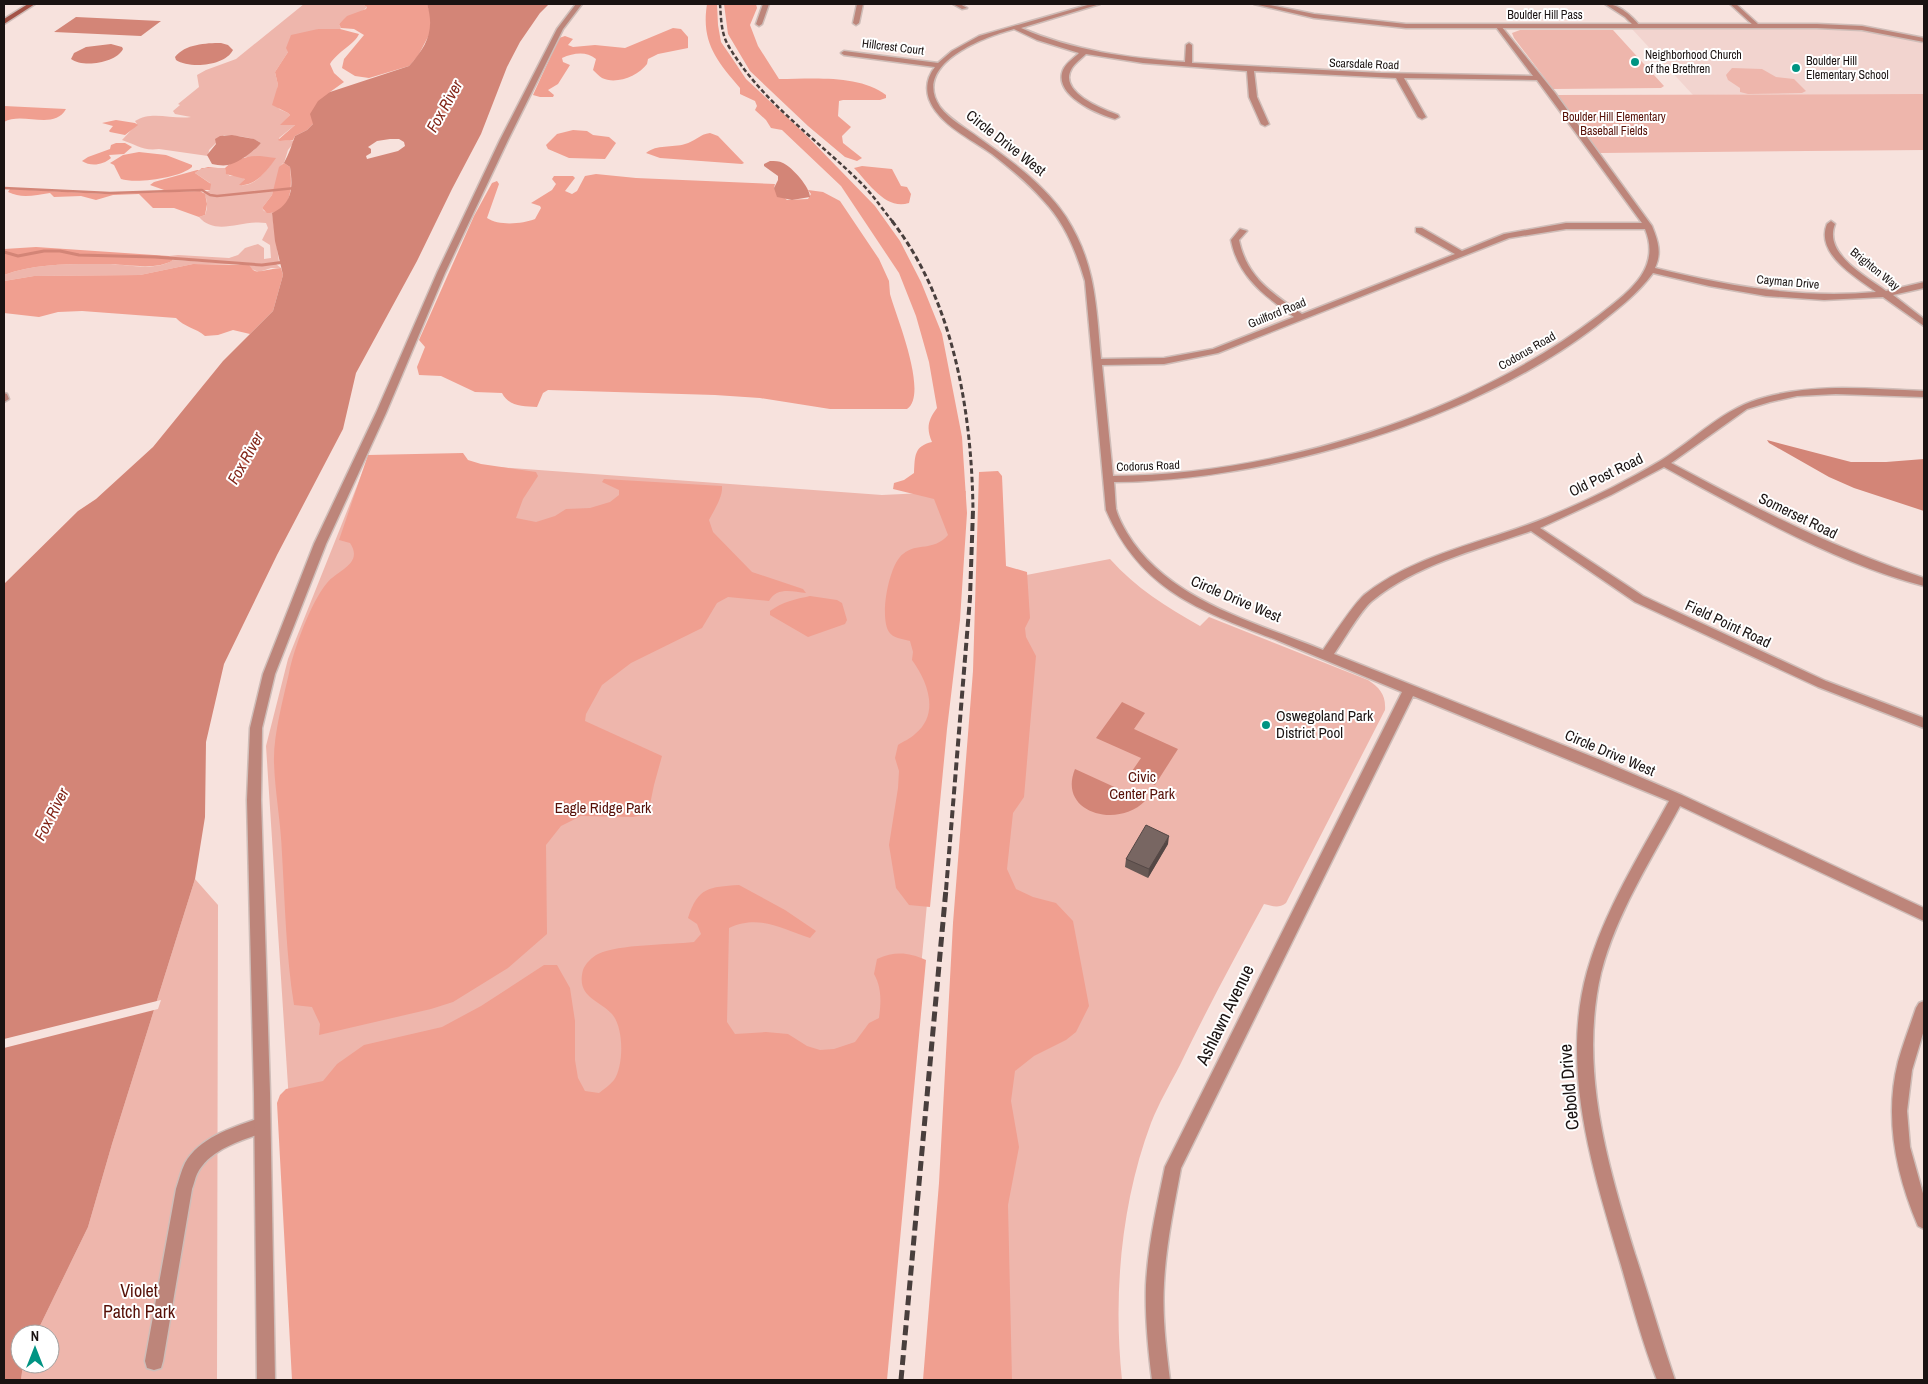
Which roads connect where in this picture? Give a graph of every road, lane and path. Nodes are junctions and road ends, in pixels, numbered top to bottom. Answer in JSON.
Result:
{"nodes":[{"id":1,"x":32,"y":4,"type":"edge"},
{"id":2,"x":579,"y":4,"type":"edge"},
{"id":3,"x":766,"y":4,"type":"edge"},
{"id":4,"x":860,"y":4,"type":"edge"},
{"id":5,"x":956,"y":4,"type":"edge"},
{"id":6,"x":1097,"y":4,"type":"edge"},
{"id":7,"x":1257,"y":4,"type":"edge"},
{"id":8,"x":1608,"y":4,"type":"edge"},
{"id":9,"x":1732,"y":4,"type":"edge"},
{"id":10,"x":964,"y":8,"type":"dead end"},
{"id":11,"x":4,"y":22,"type":"edge"},
{"id":12,"x":856,"y":23,"type":"dead end"},
{"id":13,"x":759,"y":24,"type":"dead end"},
{"id":14,"x":1756,"y":25,"type":"junction"},
{"id":15,"x":1637,"y":26,"type":"junction"},
{"id":16,"x":1014,"y":27,"type":"junction"},
{"id":17,"x":1499,"y":27,"type":"junction"},
{"id":18,"x":1924,"y":40,"type":"edge"},
{"id":19,"x":1189,"y":45,"type":"dead end"},
{"id":20,"x":844,"y":53,"type":"dead end"},
{"id":21,"x":1083,"y":53,"type":"junction"},
{"id":22,"x":1188,"y":64,"type":"junction"},
{"id":23,"x":939,"y":65,"type":"junction"},
{"id":24,"x":1250,"y":69,"type":"junction"},
{"id":25,"x":1399,"y":76,"type":"junction"},
{"id":26,"x":1538,"y":78,"type":"junction"},
{"id":27,"x":1115,"y":117,"type":"dead end"},
{"id":28,"x":1422,"y":117,"type":"dead end"},
{"id":29,"x":1265,"y":124,"type":"dead end"},
{"id":30,"x":1831,"y":224,"type":"dead end"},
{"id":31,"x":1648,"y":226,"type":"junction"},
{"id":32,"x":1419,"y":230,"type":"dead end"},
{"id":33,"x":1243,"y":231,"type":"dead end"},
{"id":34,"x":1460,"y":254,"type":"junction"},
{"id":35,"x":1652,"y":270,"type":"junction"},
{"id":36,"x":1924,"y":285,"type":"edge"},
{"id":37,"x":1885,"y":294,"type":"junction"},
{"id":38,"x":1301,"y":317,"type":"junction"},
{"id":39,"x":1924,"y":323,"type":"edge"},
{"id":40,"x":1097,"y":362,"type":"junction"},
{"id":41,"x":1924,"y":394,"type":"edge"},
{"id":42,"x":1664,"y":463,"type":"junction"},
{"id":43,"x":1108,"y":479,"type":"junction"},
{"id":44,"x":1532,"y":527,"type":"junction"},
{"id":45,"x":1924,"y":582,"type":"edge"},
{"id":46,"x":1327,"y":654,"type":"junction"},
{"id":47,"x":1410,"y":689,"type":"junction"},
{"id":48,"x":1924,"y":723,"type":"edge"},
{"id":49,"x":1678,"y":799,"type":"junction"},
{"id":50,"x":1924,"y":915,"type":"edge"},
{"id":51,"x":1924,"y":1008,"type":"edge"},
{"id":52,"x":262,"y":1125,"type":"junction"},
{"id":53,"x":1924,"y":1220,"type":"edge"},
{"id":54,"x":154,"y":1361,"type":"dead end"},
{"id":55,"x":266,"y":1380,"type":"edge"},
{"id":56,"x":1161,"y":1380,"type":"edge"},
{"id":57,"x":1666,"y":1380,"type":"edge"}],
"edges":[{"from":1,"to":11,"type":"main road"},
{"from":2,"to":52,"type":"street"},
{"from":3,"to":13,"type":"street"},
{"from":4,"to":12,"type":"street"},
{"from":5,"to":10,"type":"street"},
{"from":6,"to":16,"type":"street"},
{"from":7,"to":17,"type":"street","name":"Boulder Hill Pass"},
{"from":8,"to":15,"type":"street"},
{"from":9,"to":14,"type":"street"},
{"from":14,"to":15,"type":"street","name":"Boulder Hill Pass"},
{"from":14,"to":18,"type":"street","name":"Boulder Hill Pass"},
{"from":15,"to":17,"type":"street","name":"Boulder Hill Pass"},
{"from":16,"to":21,"type":"street","name":"Scarsdale Road"},
{"from":16,"to":23,"type":"street"},
{"from":17,"to":26,"type":"street"},
{"from":19,"to":22,"type":"street"},
{"from":20,"to":23,"type":"street","name":"Hillcrest Court"},
{"from":21,"to":22,"type":"street","name":"Scarsdale Road"},
{"from":21,"to":27,"type":"street"},
{"from":22,"to":24,"type":"street","name":"Scarsdale Road"},
{"from":23,"to":40,"type":"street","name":"Circle Drive West"},
{"from":24,"to":25,"type":"street","name":"Scarsdale Road"},
{"from":24,"to":29,"type":"street"},
{"from":25,"to":26,"type":"street","name":"Scarsdale Road"},
{"from":25,"to":28,"type":"street"},
{"from":26,"to":31,"type":"street"},
{"from":30,"to":37,"type":"street","name":"Brighton Way"},
{"from":31,"to":34,"type":"street","name":"Guilford Road"},
{"from":31,"to":35,"type":"street"},
{"from":32,"to":34,"type":"street"},
{"from":33,"to":38,"type":"street"},
{"from":34,"to":38,"type":"street","name":"Guilford Road"},
{"from":35,"to":37,"type":"street","name":"Cayman Drive"},
{"from":35,"to":43,"type":"street","name":"Codorus Road"},
{"from":36,"to":37,"type":"street","name":"Cayman Drive"},
{"from":37,"to":39,"type":"street","name":"Brighton Way"},
{"from":38,"to":40,"type":"street","name":"Guilford Road"},
{"from":40,"to":43,"type":"street","name":"Circle Drive West"},
{"from":41,"to":42,"type":"street","name":"Old Post Road"},
{"from":42,"to":44,"type":"street","name":"Old Post Road"},
{"from":42,"to":45,"type":"street","name":"Somerset Road"},
{"from":43,"to":46,"type":"street","name":"Circle Drive West"},
{"from":44,"to":46,"type":"street","name":"Old Post Road"},
{"from":44,"to":48,"type":"street","name":"Field Point Road"},
{"from":46,"to":47,"type":"street","name":"Circle Drive West"},
{"from":47,"to":49,"type":"street","name":"Circle Drive West"},
{"from":47,"to":56,"type":"street","name":"Ashlawn Avenue"},
{"from":49,"to":50,"type":"street","name":"Circle Drive West"},
{"from":49,"to":57,"type":"street","name":"Cebold Drive"},
{"from":51,"to":53,"type":"street"},
{"from":52,"to":54,"type":"street"},
{"from":52,"to":55,"type":"street"}]}
